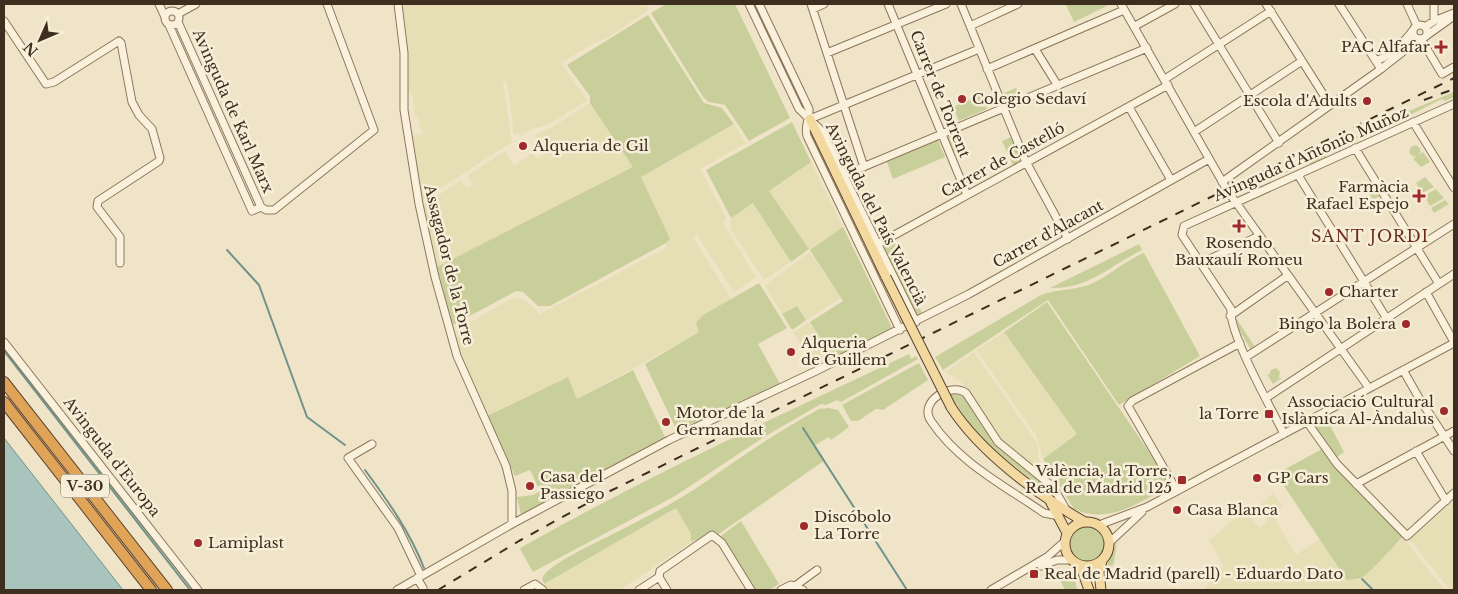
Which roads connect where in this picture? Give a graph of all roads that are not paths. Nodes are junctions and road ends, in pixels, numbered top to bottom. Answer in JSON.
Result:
{"nodes":[{"id":1,"x":159,"y":4,"type":"edge"},
{"id":2,"x":171,"y":4,"type":"edge"},
{"id":3,"x":196,"y":4,"type":"edge"},
{"id":4,"x":328,"y":4,"type":"edge"},
{"id":5,"x":398,"y":4,"type":"edge"},
{"id":6,"x":749,"y":4,"type":"edge"},
{"id":7,"x":759,"y":4,"type":"edge"},
{"id":8,"x":824,"y":4,"type":"edge"},
{"id":9,"x":888,"y":4,"type":"edge"},
{"id":10,"x":946,"y":4,"type":"edge"},
{"id":11,"x":961,"y":4,"type":"edge"},
{"id":12,"x":1017,"y":4,"type":"edge"},
{"id":13,"x":1175,"y":4,"type":"edge"},
{"id":14,"x":1194,"y":4,"type":"edge"},
{"id":15,"x":1266,"y":4,"type":"edge"},
{"id":16,"x":1340,"y":4,"type":"edge"},
{"id":17,"x":1407,"y":4,"type":"edge"},
{"id":18,"x":1434,"y":4,"type":"edge"},
{"id":19,"x":812,"y":6,"type":"edge"},
{"id":20,"x":1122,"y":7,"type":"edge"},
{"id":21,"x":1271,"y":11,"type":"junction"},
{"id":22,"x":176,"y":13,"type":"junction"},
{"id":23,"x":1454,"y":14,"type":"edge"},
{"id":24,"x":165,"y":17,"type":"junction"},
{"id":25,"x":4,"y":21,"type":"edge"},
{"id":26,"x":1434,"y":21,"type":"junction"},
{"id":27,"x":178,"y":22,"type":"junction"},
{"id":28,"x":897,"y":24,"type":"junction"},
{"id":29,"x":169,"y":25,"type":"junction"},
{"id":30,"x":970,"y":26,"type":"junction"},
{"id":31,"x":1135,"y":26,"type":"junction"},
{"id":32,"x":1418,"y":28,"type":"junction"},
{"id":33,"x":1422,"y":38,"type":"junction"},
{"id":34,"x":1219,"y":45,"type":"junction"},
{"id":35,"x":1147,"y":48,"type":"junction"},
{"id":36,"x":979,"y":49,"type":"junction"},
{"id":37,"x":1035,"y":49,"type":"junction"},
{"id":38,"x":827,"y":53,"type":"junction"},
{"id":39,"x":1375,"y":60,"type":"junction"},
{"id":40,"x":1302,"y":61,"type":"junction"},
{"id":41,"x":1454,"y":67,"type":"edge"},
{"id":42,"x":987,"y":69,"type":"junction"},
{"id":43,"x":1381,"y":69,"type":"junction"},
{"id":44,"x":918,"y":74,"type":"junction"},
{"id":45,"x":1167,"y":82,"type":"junction"},
{"id":46,"x":1058,"y":86,"type":"junction"},
{"id":47,"x":1250,"y":95,"type":"junction"},
{"id":48,"x":1454,"y":104,"type":"edge"},
{"id":49,"x":844,"y":105,"type":"junction"},
{"id":50,"x":1330,"y":105,"type":"junction"},
{"id":51,"x":1129,"y":107,"type":"junction"},
{"id":52,"x":1004,"y":109,"type":"junction"},
{"id":53,"x":810,"y":119,"type":"junction"},
{"id":54,"x":1413,"y":122,"type":"junction"},
{"id":55,"x":1194,"y":132,"type":"junction"},
{"id":56,"x":942,"y":135,"type":"junction"},
{"id":57,"x":1278,"y":143,"type":"junction"},
{"id":58,"x":1356,"y":148,"type":"junction"},
{"id":59,"x":1209,"y":159,"type":"junction"},
{"id":60,"x":1026,"y":163,"type":"junction"},
{"id":61,"x":864,"y":167,"type":"junction"},
{"id":62,"x":844,"y":175,"type":"junction"},
{"id":63,"x":1298,"y":175,"type":"junction"},
{"id":64,"x":1171,"y":180,"type":"junction"},
{"id":65,"x":1222,"y":182,"type":"junction"},
{"id":66,"x":1454,"y":188,"type":"edge"},
{"id":67,"x":967,"y":195,"type":"junction"},
{"id":68,"x":1236,"y":203,"type":"junction"},
{"id":69,"x":261,"y":207,"type":"junction"},
{"id":70,"x":1454,"y":225,"type":"edge"},
{"id":71,"x":1259,"y":236,"type":"junction"},
{"id":72,"x":1068,"y":239,"type":"junction"},
{"id":73,"x":878,"y":244,"type":"junction"},
{"id":74,"x":1417,"y":248,"type":"junction"},
{"id":75,"x":120,"y":263,"type":"dead end"},
{"id":76,"x":1201,"y":263,"type":"junction"},
{"id":77,"x":1454,"y":274,"type":"edge"},
{"id":78,"x":1288,"y":276,"type":"junction"},
{"id":79,"x":1364,"y":282,"type":"junction"},
{"id":80,"x":1439,"y":284,"type":"junction"},
{"id":81,"x":1426,"y":292,"type":"junction"},
{"id":82,"x":1315,"y":314,"type":"junction"},
{"id":83,"x":1230,"y":316,"type":"junction"},
{"id":84,"x":1387,"y":319,"type":"junction"},
{"id":85,"x":916,"y":322,"type":"junction"},
{"id":86,"x":900,"y":330,"type":"junction"},
{"id":87,"x":4,"y":342,"type":"edge"},
{"id":88,"x":1240,"y":343,"type":"junction"},
{"id":89,"x":1454,"y":344,"type":"edge"},
{"id":90,"x":1341,"y":350,"type":"junction"},
{"id":91,"x":1246,"y":357,"type":"junction"},
{"id":92,"x":1403,"y":370,"type":"junction"},
{"id":93,"x":4,"y":382,"type":"edge"},
{"id":94,"x":1369,"y":388,"type":"junction"},
{"id":95,"x":1266,"y":398,"type":"junction"},
{"id":96,"x":4,"y":402,"type":"edge"},
{"id":97,"x":1306,"y":422,"type":"junction"},
{"id":98,"x":1454,"y":430,"type":"edge"},
{"id":99,"x":1284,"y":434,"type":"junction"},
{"id":100,"x":1445,"y":436,"type":"junction"},
{"id":101,"x":372,"y":444,"type":"dead end"},
{"id":102,"x":1454,"y":449,"type":"edge"},
{"id":103,"x":1416,"y":451,"type":"junction"},
{"id":104,"x":1356,"y":484,"type":"junction"},
{"id":105,"x":1177,"y":491,"type":"junction"},
{"id":106,"x":1454,"y":493,"type":"edge"},
{"id":107,"x":1446,"y":501,"type":"junction"},
{"id":108,"x":1147,"y":507,"type":"junction"},
{"id":109,"x":1064,"y":514,"type":"junction"},
{"id":110,"x":1083,"y":521,"type":"junction"},
{"id":111,"x":512,"y":524,"type":"junction"},
{"id":112,"x":1099,"y":525,"type":"junction"},
{"id":113,"x":1067,"y":532,"type":"junction"},
{"id":114,"x":1064,"y":542,"type":"junction"},
{"id":115,"x":1110,"y":542,"type":"junction"},
{"id":116,"x":1072,"y":560,"type":"junction"},
{"id":117,"x":1102,"y":561,"type":"junction"},
{"id":118,"x":1080,"y":565,"type":"junction"},
{"id":119,"x":817,"y":570,"type":"dead end"},
{"id":120,"x":1025,"y":572,"type":"junction"},
{"id":121,"x":419,"y":577,"type":"junction"},
{"id":122,"x":659,"y":577,"type":"junction"},
{"id":123,"x":795,"y":586,"type":"junction"},
{"id":124,"x":423,"y":588,"type":"dead end"},
{"id":125,"x":542,"y":589,"type":"edge"},
{"id":126,"x":151,"y":590,"type":"edge"},
{"id":127,"x":167,"y":590,"type":"edge"},
{"id":128,"x":198,"y":590,"type":"edge"},
{"id":129,"x":397,"y":590,"type":"edge"},
{"id":130,"x":524,"y":590,"type":"edge"},
{"id":131,"x":639,"y":590,"type":"edge"},
{"id":132,"x":667,"y":590,"type":"edge"},
{"id":133,"x":751,"y":590,"type":"edge"},
{"id":134,"x":781,"y":590,"type":"edge"},
{"id":135,"x":803,"y":590,"type":"edge"},
{"id":136,"x":991,"y":590,"type":"edge"},
{"id":137,"x":1089,"y":590,"type":"edge"},
{"id":138,"x":1101,"y":590,"type":"edge"}],
"edges":[{"from":1,"to":24,"type":"street"},
{"from":2,"to":22,"type":"street"},
{"from":3,"to":22,"type":"street"},
{"from":4,"to":69,"type":"street"},
{"from":5,"to":111,"type":"street","name":"Assagador de la Torre"},
{"from":6,"to":53,"type":"street","name":"Avinguda del País Valencià"},
{"from":7,"to":53,"type":"street","name":"Avinguda del País Valencià"},
{"from":8,"to":19,"type":"street"},
{"from":9,"to":28,"type":"street","name":"Carrer de Torrent"},
{"from":10,"to":28,"type":"street"},
{"from":11,"to":30,"type":"street"},
{"from":12,"to":30,"type":"street"},
{"from":13,"to":31,"type":"street"},
{"from":14,"to":34,"type":"street"},
{"from":15,"to":21,"type":"street"},
{"from":16,"to":39,"type":"street"},
{"from":17,"to":32,"type":"street"},
{"from":18,"to":26,"type":"street"},
{"from":19,"to":38,"type":"street"},
{"from":20,"to":31,"type":"street"},
{"from":20,"to":37,"type":"street"},
{"from":21,"to":34,"type":"street","name":"Carrer de Castelló"},
{"from":21,"to":40,"type":"street"},
{"from":22,"to":24,"type":"street"},
{"from":22,"to":27,"type":"street"},
{"from":23,"to":26,"type":"street"},
{"from":23,"to":33,"type":"street"},
{"from":24,"to":29,"type":"street"},
{"from":25,"to":75,"type":"street"},
{"from":26,"to":32,"type":"street"},
{"from":27,"to":29,"type":"street"},
{"from":27,"to":69,"type":"street","name":"Avinguda de Karl Marx"},
{"from":28,"to":38,"type":"street"},
{"from":28,"to":44,"type":"street","name":"Carrer de Torrent"},
{"from":29,"to":69,"type":"street","name":"Avinguda de Karl Marx"},
{"from":30,"to":36,"type":"street"},
{"from":31,"to":35,"type":"street"},
{"from":32,"to":33,"type":"street"},
{"from":32,"to":33,"type":"street"},
{"from":32,"to":39,"type":"street"},
{"from":33,"to":41,"type":"street"},
{"from":33,"to":43,"type":"street"},
{"from":34,"to":45,"type":"street","name":"Carrer de Castelló"},
{"from":34,"to":47,"type":"street"},
{"from":35,"to":45,"type":"street"},
{"from":35,"to":46,"type":"street"},
{"from":36,"to":42,"type":"street"},
{"from":36,"to":44,"type":"street"},
{"from":37,"to":42,"type":"street"},
{"from":37,"to":46,"type":"street"},
{"from":38,"to":49,"type":"street"},
{"from":39,"to":43,"type":"street"},
{"from":40,"to":47,"type":"street"},
{"from":40,"to":50,"type":"street"},
{"from":42,"to":52,"type":"street"},
{"from":43,"to":50,"type":"street"},
{"from":44,"to":49,"type":"street"},
{"from":44,"to":56,"type":"street","name":"Carrer de Torrent"},
{"from":45,"to":51,"type":"street","name":"Carrer de Castelló"},
{"from":45,"to":55,"type":"street"},
{"from":46,"to":52,"type":"street"},
{"from":47,"to":55,"type":"street"},
{"from":47,"to":57,"type":"street"},
{"from":48,"to":54,"type":"street","name":"Avinguda d’Antonio Muñoz"},
{"from":49,"to":53,"type":"street"},
{"from":49,"to":61,"type":"street"},
{"from":50,"to":57,"type":"street"},
{"from":51,"to":60,"type":"street","name":"Carrer de Castelló"},
{"from":51,"to":64,"type":"street"},
{"from":52,"to":56,"type":"street"},
{"from":52,"to":60,"type":"street"},
{"from":53,"to":62,"type":"street","name":"Avinguda del País Valencià"},
{"from":53,"to":86,"type":"street","name":"Avinguda del País Valencià"},
{"from":53,"to":109,"type":"main road","bridge":true},
{"from":54,"to":58,"type":"street","name":"Avinguda d’Antonio Muñoz"},
{"from":54,"to":66,"type":"street"},
{"from":55,"to":59,"type":"street"},
{"from":56,"to":61,"type":"street"},
{"from":56,"to":67,"type":"street","name":"Carrer de Torrent"},
{"from":57,"to":65,"type":"street"},
{"from":58,"to":63,"type":"street","name":"Avinguda d’Antonio Muñoz"},
{"from":58,"to":74,"type":"street"},
{"from":59,"to":64,"type":"street","name":"Carrer d'Alacant"},
{"from":59,"to":65,"type":"street"},
{"from":60,"to":67,"type":"street","name":"Carrer de Castelló"},
{"from":60,"to":72,"type":"street"},
{"from":61,"to":62,"type":"street"},
{"from":62,"to":73,"type":"street","name":"Avinguda del País Valencià"},
{"from":63,"to":68,"type":"street","name":"Avinguda d’Antonio Muñoz"},
{"from":63,"to":79,"type":"street"},
{"from":64,"to":72,"type":"street","name":"Carrer d'Alacant"},
{"from":65,"to":68,"type":"street"},
{"from":67,"to":73,"type":"street","name":"Carrer de Castelló"},
{"from":68,"to":71,"type":"street"},
{"from":68,"to":76,"type":"street","name":"Avinguda d’Antonio Muñoz"},
{"from":70,"to":74,"type":"street"},
{"from":71,"to":76,"type":"street"},
{"from":71,"to":78,"type":"street"},
{"from":72,"to":85,"type":"street","name":"Carrer d'Alacant"},
{"from":73,"to":85,"type":"street","name":"Avinguda del País Valencià"},
{"from":74,"to":79,"type":"street"},
{"from":74,"to":80,"type":"street"},
{"from":76,"to":83,"type":"street"},
{"from":77,"to":80,"type":"street"},
{"from":78,"to":82,"type":"street"},
{"from":78,"to":83,"type":"street"},
{"from":79,"to":82,"type":"street"},
{"from":79,"to":84,"type":"street"},
{"from":80,"to":81,"type":"street"},
{"from":81,"to":84,"type":"street"},
{"from":81,"to":89,"type":"street"},
{"from":82,"to":90,"type":"street"},
{"from":82,"to":91,"type":"street"},
{"from":83,"to":88,"type":"street"},
{"from":84,"to":90,"type":"street"},
{"from":85,"to":86,"type":"street","name":"Carrer d'Alacant"},
{"from":86,"to":111,"type":"street","name":"Carrer d'Alacant"},
{"from":87,"to":128,"type":"street","name":"Avinguda d'Europa"},
{"from":88,"to":91,"type":"street"},
{"from":88,"to":105,"type":"street"},
{"from":89,"to":92,"type":"street"},
{"from":90,"to":94,"type":"street"},
{"from":90,"to":95,"type":"street"},
{"from":91,"to":95,"type":"street"},
{"from":92,"to":94,"type":"street"},
{"from":92,"to":100,"type":"street"},
{"from":93,"to":127,"type":"highway","number":"V-30"},
{"from":94,"to":97,"type":"street"},
{"from":95,"to":99,"type":"street"},
{"from":96,"to":126,"type":"highway","number":"V-30"},
{"from":97,"to":99,"type":"street"},
{"from":97,"to":104,"type":"street"},
{"from":98,"to":100,"type":"street"},
{"from":99,"to":105,"type":"street"},
{"from":100,"to":102,"type":"street"},
{"from":100,"to":103,"type":"street"},
{"from":101,"to":121,"type":"street"},
{"from":103,"to":104,"type":"street"},
{"from":103,"to":107,"type":"street"},
{"from":104,"to":107,"type":"street"},
{"from":105,"to":108,"type":"street"},
{"from":106,"to":107,"type":"street"},
{"from":108,"to":112,"type":"street"},
{"from":108,"to":115,"type":"street"},
{"from":109,"to":109,"type":"street"},
{"from":109,"to":110,"type":"main road"},
{"from":109,"to":113,"type":"main road"},
{"from":110,"to":112,"type":"main road"},
{"from":110,"to":113,"type":"main road"},
{"from":111,"to":121,"type":"street","name":"Carrer d'Alacant"},
{"from":112,"to":115,"type":"main road"},
{"from":113,"to":114,"type":"main road"},
{"from":114,"to":116,"type":"main road"},
{"from":114,"to":120,"type":"street"},
{"from":115,"to":117,"type":"main road"},
{"from":116,"to":118,"type":"main road"},
{"from":116,"to":120,"type":"street"},
{"from":117,"to":118,"type":"main road"},
{"from":117,"to":138,"type":"main road"},
{"from":118,"to":137,"type":"main road"},
{"from":119,"to":123,"type":"street"},
{"from":120,"to":136,"type":"street"},
{"from":121,"to":124,"type":"street"},
{"from":121,"to":129,"type":"street","name":"Carrer d'Alacant"},
{"from":122,"to":131,"type":"street"},
{"from":122,"to":132,"type":"street"},
{"from":122,"to":133,"type":"street"},
{"from":123,"to":134,"type":"street"},
{"from":123,"to":135,"type":"street"},
{"from":125,"to":130,"type":"street"}]}
